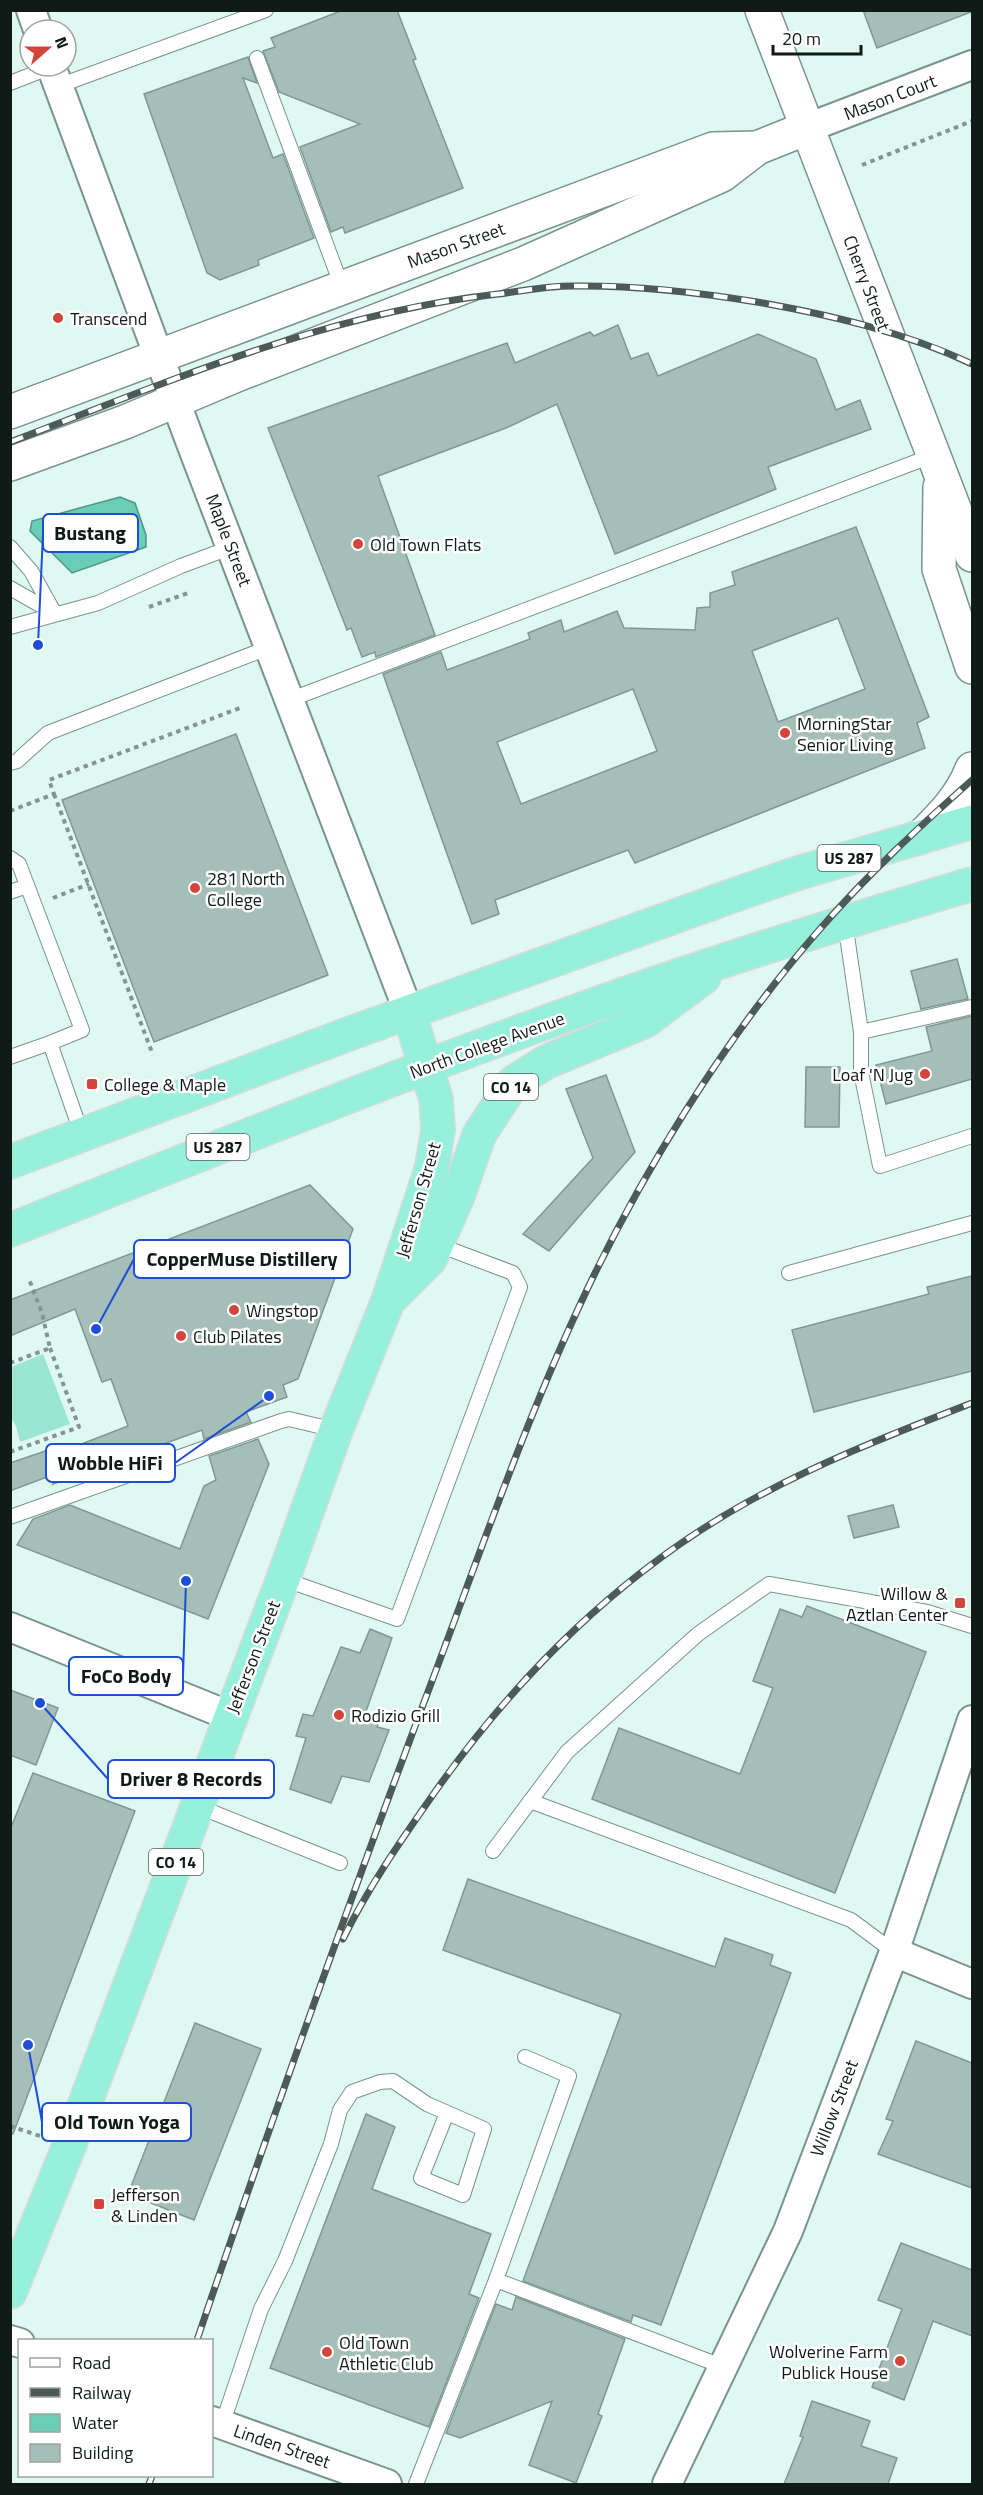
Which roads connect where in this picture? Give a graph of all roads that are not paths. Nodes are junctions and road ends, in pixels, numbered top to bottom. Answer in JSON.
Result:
{"nodes":[{"id":1,"x":266,"y":10,"type":"edge"},
{"id":2,"x":762,"y":10,"type":"edge"},
{"id":3,"x":257,"y":58,"type":"dead end"},
{"id":4,"x":972,"y":65,"type":"edge"},
{"id":5,"x":78,"y":66,"type":"edge"},
{"id":6,"x":32,"y":78,"type":"edge"},
{"id":7,"x":55,"y":78,"type":"edge"},
{"id":8,"x":10,"y":83,"type":"edge"},
{"id":9,"x":807,"y":128,"type":"junction"},
{"id":10,"x":757,"y":148,"type":"junction"},
{"id":11,"x":342,"y":287,"type":"junction"},
{"id":12,"x":158,"y":355,"type":"junction"},
{"id":13,"x":176,"y":401,"type":"junction"},
{"id":14,"x":10,"y":412,"type":"edge"},
{"id":15,"x":937,"y":463,"type":"junction"},
{"id":16,"x":10,"y":465,"type":"edge"},
{"id":17,"x":10,"y":547,"type":"edge"},
{"id":18,"x":232,"y":547,"type":"junction"},
{"id":19,"x":972,"y":555,"type":"edge"},
{"id":20,"x":10,"y":588,"type":"edge"},
{"id":21,"x":55,"y":614,"type":"junction"},
{"id":22,"x":10,"y":627,"type":"edge"},
{"id":23,"x":270,"y":647,"type":"junction"},
{"id":24,"x":972,"y":667,"type":"edge"},
{"id":25,"x":289,"y":700,"type":"junction"},
{"id":26,"x":10,"y":764,"type":"edge"},
{"id":27,"x":972,"y":769,"type":"edge"},
{"id":28,"x":972,"y":822,"type":"edge"},
{"id":29,"x":922,"y":836,"type":"junction"},
{"id":30,"x":13,"y":862,"type":"edge"},
{"id":31,"x":27,"y":886,"type":"junction"},
{"id":32,"x":970,"y":888,"type":"edge"},
{"id":33,"x":10,"y":892,"type":"edge"},
{"id":34,"x":845,"y":922,"type":"junction"},
{"id":35,"x":725,"y":962,"type":"junction"},
{"id":36,"x":972,"y":1007,"type":"edge"},
{"id":37,"x":409,"y":1013,"type":"junction"},
{"id":38,"x":861,"y":1032,"type":"junction"},
{"id":39,"x":50,"y":1043,"type":"junction"},
{"id":40,"x":10,"y":1058,"type":"edge"},
{"id":41,"x":426,"y":1067,"type":"junction"},
{"id":42,"x":82,"y":1135,"type":"junction"},
{"id":43,"x":972,"y":1136,"type":"edge"},
{"id":44,"x":10,"y":1162,"type":"edge"},
{"id":45,"x":972,"y":1223,"type":"edge"},
{"id":46,"x":10,"y":1230,"type":"edge"},
{"id":47,"x":422,"y":1241,"type":"junction"},
{"id":48,"x":789,"y":1273,"type":"dead end"},
{"id":49,"x":336,"y":1430,"type":"junction"},
{"id":50,"x":10,"y":1517,"type":"edge"},
{"id":51,"x":283,"y":1579,"type":"junction"},
{"id":52,"x":972,"y":1626,"type":"edge"},
{"id":53,"x":10,"y":1627,"type":"edge"},
{"id":54,"x":230,"y":1716,"type":"junction"},
{"id":55,"x":972,"y":1720,"type":"edge"},
{"id":56,"x":964,"y":1774,"type":"edge"},
{"id":57,"x":530,"y":1801,"type":"junction"},
{"id":58,"x":196,"y":1806,"type":"junction"},
{"id":59,"x":493,"y":1851,"type":"dead end"},
{"id":60,"x":340,"y":1863,"type":"dead end"},
{"id":61,"x":894,"y":1952,"type":"junction"},
{"id":62,"x":972,"y":1984,"type":"edge"},
{"id":63,"x":525,"y":2057,"type":"dead end"},
{"id":64,"x":447,"y":2113,"type":"junction"},
{"id":65,"x":496,"y":2280,"type":"junction"},
{"id":66,"x":10,"y":2292,"type":"edge"},
{"id":67,"x":724,"y":2367,"type":"junction"},
{"id":68,"x":217,"y":2423,"type":"edge"},
{"id":69,"x":387,"y":2484,"type":"edge"},
{"id":70,"x":416,"y":2484,"type":"edge"},
{"id":71,"x":667,"y":2484,"type":"edge"}],
"edges":[{"from":1,"to":5,"type":"lane"},
{"from":2,"to":9,"type":"street","name":"Cherry Street"},
{"from":3,"to":11,"type":"lane"},
{"from":4,"to":9,"type":"street","name":"Mason Court"},
{"from":6,"to":8,"type":"lane"},
{"from":7,"to":12,"type":"street","name":"Maple Street"},
{"from":9,"to":10,"type":"street","name":"Mason Street"},
{"from":9,"to":15,"type":"street","name":"Cherry Street"},
{"from":10,"to":11,"type":"street","name":"Mason Street"},
{"from":10,"to":13,"type":"street","name":"Mason Street"},
{"from":11,"to":12,"type":"street","name":"Mason Street"},
{"from":12,"to":13,"type":"street","name":"Maple Street"},
{"from":12,"to":14,"type":"street","name":"Mason Street"},
{"from":13,"to":16,"type":"street","name":"Mason Street"},
{"from":13,"to":18,"type":"street","name":"Maple Street"},
{"from":15,"to":19,"type":"street","name":"Cherry Street"},
{"from":15,"to":24,"type":"street"},
{"from":15,"to":25,"type":"lane"},
{"from":17,"to":21,"type":"lane"},
{"from":18,"to":21,"type":"lane"},
{"from":18,"to":23,"type":"street","name":"Maple Street"},
{"from":20,"to":21,"type":"lane"},
{"from":21,"to":22,"type":"lane"},
{"from":23,"to":25,"type":"street","name":"Maple Street"},
{"from":23,"to":26,"type":"lane"},
{"from":25,"to":37,"type":"street","name":"Maple Street"},
{"from":27,"to":29,"type":"street"},
{"from":28,"to":29,"type":"highway","number":"US 287"},
{"from":29,"to":37,"type":"highway","number":"US 287"},
{"from":30,"to":31,"type":"lane"},
{"from":31,"to":33,"type":"lane"},
{"from":31,"to":39,"type":"lane"},
{"from":32,"to":34,"type":"highway","name":"North College Avenue","number":"US 287"},
{"from":34,"to":35,"type":"highway","name":"North College Avenue","number":"US 287"},
{"from":34,"to":38,"type":"lane"},
{"from":35,"to":41,"type":"highway","name":"North College Avenue","number":"US 287"},
{"from":35,"to":47,"type":"highway","number":"CO 14"},
{"from":36,"to":38,"type":"lane"},
{"from":37,"to":41,"type":"highway","name":"Jefferson Street"},
{"from":37,"to":42,"type":"highway","number":"US 287"},
{"from":38,"to":43,"type":"lane"},
{"from":39,"to":40,"type":"lane"},
{"from":39,"to":42,"type":"lane"},
{"from":41,"to":46,"type":"highway","name":"North College Avenue","number":"US 287"},
{"from":41,"to":47,"type":"highway","name":"Jefferson Street","number":"CO 14"},
{"from":42,"to":44,"type":"highway","number":"US 287"},
{"from":45,"to":48,"type":"lane"},
{"from":47,"to":49,"type":"highway","name":"Jefferson Street","number":"CO 14"},
{"from":47,"to":51,"type":"lane"},
{"from":49,"to":50,"type":"lane"},
{"from":49,"to":51,"type":"highway","name":"Jefferson Street","number":"CO 14"},
{"from":51,"to":54,"type":"highway","name":"Jefferson Street","number":"CO 14"},
{"from":52,"to":57,"type":"lane"},
{"from":53,"to":54,"type":"street"},
{"from":54,"to":58,"type":"highway","name":"Jefferson Street","number":"CO 14"},
{"from":55,"to":56,"type":"street","name":"Willow Street"},
{"from":56,"to":61,"type":"street","name":"Willow Street"},
{"from":57,"to":59,"type":"lane"},
{"from":57,"to":61,"type":"lane"},
{"from":58,"to":60,"type":"lane"},
{"from":58,"to":66,"type":"highway","name":"Jefferson Street","number":"CO 14"},
{"from":61,"to":62,"type":"street"},
{"from":61,"to":67,"type":"street","name":"Willow Street"},
{"from":63,"to":65,"type":"lane"},
{"from":64,"to":64,"type":"lane"},
{"from":64,"to":68,"type":"lane"},
{"from":65,"to":67,"type":"lane"},
{"from":65,"to":70,"type":"lane"},
{"from":67,"to":71,"type":"street","name":"Willow Street"},
{"from":68,"to":69,"type":"street","name":"Linden Street"}]}
